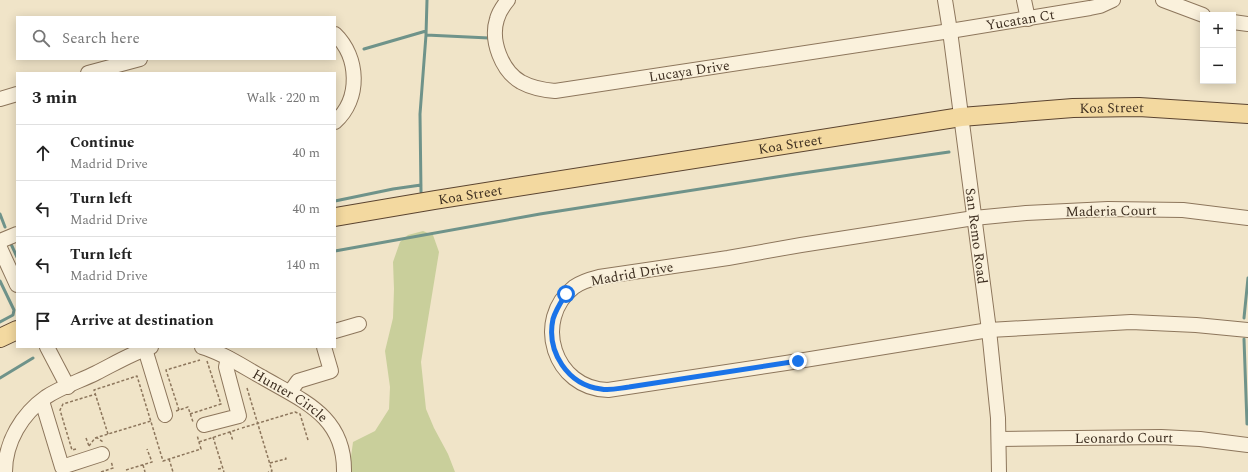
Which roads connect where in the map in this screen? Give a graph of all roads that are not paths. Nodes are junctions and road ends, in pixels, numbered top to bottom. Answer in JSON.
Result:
{"nodes":[{"id":1,"x":508,"y":0,"type":"edge"},
{"id":2,"x":945,"y":0,"type":"edge"},
{"id":3,"x":1024,"y":0,"type":"edge"},
{"id":4,"x":1113,"y":0,"type":"edge"},
{"id":5,"x":1163,"y":0,"type":"edge"},
{"id":6,"x":1200,"y":14,"type":"edge"},
{"id":7,"x":1028,"y":19,"type":"junction"},
{"id":8,"x":1236,"y":22,"type":"edge"},
{"id":9,"x":1248,"y":24,"type":"edge"},
{"id":10,"x":950,"y":31,"type":"junction"},
{"id":11,"x":336,"y":35,"type":"edge"},
{"id":12,"x":136,"y":60,"type":"edge"},
{"id":13,"x":92,"y":72,"type":"edge"},
{"id":14,"x":16,"y":94,"type":"edge"},
{"id":15,"x":0,"y":99,"type":"edge"},
{"id":16,"x":1248,"y":114,"type":"edge"},
{"id":17,"x":961,"y":117,"type":"junction"},
{"id":18,"x":336,"y":121,"type":"edge"},
{"id":19,"x":336,"y":217,"type":"edge"},
{"id":20,"x":974,"y":218,"type":"junction"},
{"id":21,"x":1248,"y":218,"type":"edge"},
{"id":22,"x":16,"y":234,"type":"edge"},
{"id":23,"x":0,"y":241,"type":"edge"},
{"id":24,"x":0,"y":248,"type":"edge"},
{"id":25,"x":16,"y":283,"type":"edge"},
{"id":26,"x":359,"y":324,"type":"dead end"},
{"id":27,"x":16,"y":330,"type":"edge"},
{"id":28,"x":989,"y":330,"type":"junction"},
{"id":29,"x":1248,"y":330,"type":"edge"},
{"id":30,"x":336,"y":331,"type":"edge"},
{"id":31,"x":0,"y":338,"type":"edge"},
{"id":32,"x":48,"y":348,"type":"edge"},
{"id":33,"x":148,"y":348,"type":"edge"},
{"id":34,"x":204,"y":348,"type":"edge"},
{"id":35,"x":324,"y":348,"type":"edge"},
{"id":36,"x":228,"y":358,"type":"junction"},
{"id":37,"x":68,"y":387,"type":"junction"},
{"id":38,"x":290,"y":392,"type":"junction"},
{"id":39,"x":42,"y":401,"type":"junction"},
{"id":40,"x":165,"y":415,"type":"road end"},
{"id":41,"x":198,"y":429,"type":"road end"},
{"id":42,"x":999,"y":439,"type":"junction"},
{"id":43,"x":1248,"y":445,"type":"edge"},
{"id":44,"x":102,"y":454,"type":"dead end"},
{"id":45,"x":4,"y":471,"type":"edge"},
{"id":46,"x":344,"y":472,"type":"edge"},
{"id":47,"x":999,"y":472,"type":"edge"}],
"edges":[{"from":1,"to":10,"type":"street","name":"Lucaya Drive"},
{"from":2,"to":10,"type":"street","name":"San Remo Road"},
{"from":3,"to":7,"type":"street"},
{"from":4,"to":7,"type":"street","name":"Yucatan Ct"},
{"from":5,"to":6,"type":"street"},
{"from":7,"to":10,"type":"street","name":"Yucatan Ct"},
{"from":8,"to":9,"type":"street"},
{"from":10,"to":17,"type":"street","name":"San Remo Road"},
{"from":11,"to":18,"type":"street"},
{"from":12,"to":13,"type":"street"},
{"from":14,"to":15,"type":"street"},
{"from":16,"to":17,"type":"main road","name":"Koa Street"},
{"from":17,"to":19,"type":"main road","name":"Koa Street"},
{"from":17,"to":20,"type":"street","name":"San Remo Road"},
{"from":20,"to":21,"type":"street","name":"Maderia Court"},
{"from":20,"to":28,"type":"street","name":"San Remo Road"},
{"from":20,"to":28,"type":"street","name":"Madrid Drive"},
{"from":22,"to":23,"type":"street"},
{"from":24,"to":25,"type":"street"},
{"from":26,"to":30,"type":"street"},
{"from":27,"to":31,"type":"main road"},
{"from":28,"to":29,"type":"street"},
{"from":28,"to":42,"type":"street","name":"San Remo Road"},
{"from":32,"to":37,"type":"street"},
{"from":33,"to":37,"type":"street"},
{"from":33,"to":40,"type":"street"},
{"from":34,"to":36,"type":"street","name":"Hunter Circle"},
{"from":35,"to":38,"type":"street"},
{"from":36,"to":38,"type":"street","name":"Hunter Circle"},
{"from":36,"to":41,"type":"street"},
{"from":37,"to":39,"type":"street"},
{"from":38,"to":46,"type":"street","name":"Hunter Circle"},
{"from":39,"to":44,"type":"street"},
{"from":39,"to":45,"type":"street"},
{"from":42,"to":43,"type":"street","name":"Leonardo Court"},
{"from":42,"to":47,"type":"street","name":"San Remo Road"}]}
